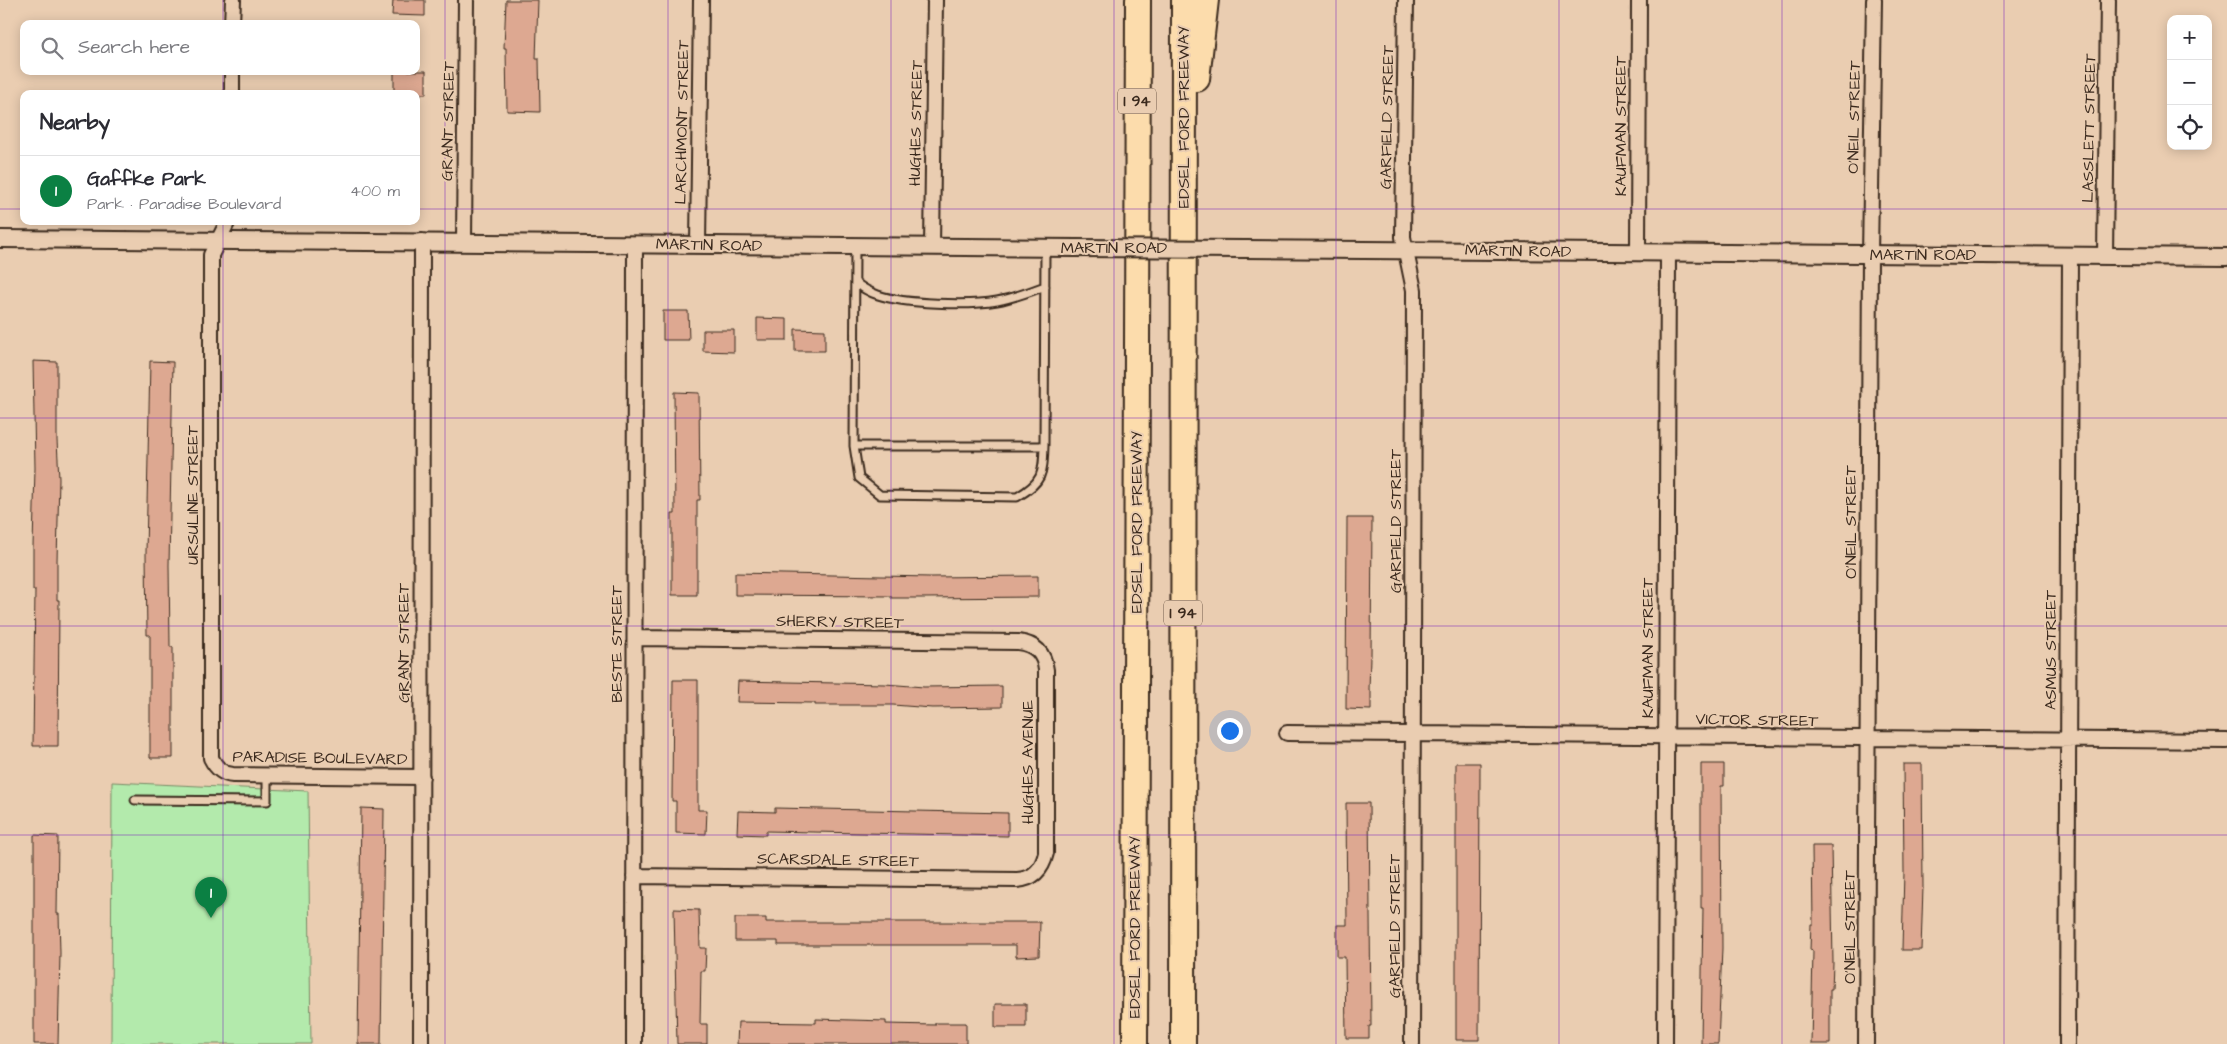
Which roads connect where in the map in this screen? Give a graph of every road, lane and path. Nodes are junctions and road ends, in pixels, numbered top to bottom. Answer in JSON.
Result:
{"nodes":[{"id":1,"x":232,"y":0,"type":"edge"},
{"id":2,"x":466,"y":0,"type":"edge"},
{"id":3,"x":701,"y":0,"type":"edge"},
{"id":4,"x":935,"y":0,"type":"edge"},
{"id":5,"x":1138,"y":0,"type":"edge"},
{"id":6,"x":1184,"y":0,"type":"edge"},
{"id":7,"x":1206,"y":0,"type":"edge"},
{"id":8,"x":1406,"y":0,"type":"edge"},
{"id":9,"x":1640,"y":0,"type":"edge"},
{"id":10,"x":1874,"y":0,"type":"edge"},
{"id":11,"x":2108,"y":0,"type":"edge"},
{"id":12,"x":232,"y":20,"type":"edge"},
{"id":13,"x":232,"y":75,"type":"edge"},
{"id":14,"x":232,"y":90,"type":"edge"},
{"id":15,"x":1184,"y":182,"type":"junction"},
{"id":16,"x":226,"y":225,"type":"edge"},
{"id":17,"x":0,"y":239,"type":"edge"},
{"id":18,"x":218,"y":240,"type":"junction"},
{"id":19,"x":422,"y":241,"type":"junction"},
{"id":20,"x":464,"y":242,"type":"junction"},
{"id":21,"x":635,"y":244,"type":"junction"},
{"id":22,"x":698,"y":244,"type":"junction"},
{"id":23,"x":854,"y":246,"type":"junction"},
{"id":24,"x":932,"y":247,"type":"junction"},
{"id":25,"x":1045,"y":248,"type":"junction"},
{"id":26,"x":1406,"y":250,"type":"junction"},
{"id":27,"x":1638,"y":252,"type":"junction"},
{"id":28,"x":1668,"y":252,"type":"junction"},
{"id":29,"x":1870,"y":255,"type":"junction"},
{"id":30,"x":2070,"y":255,"type":"junction"},
{"id":31,"x":2105,"y":256,"type":"junction"},
{"id":32,"x":2227,"y":257,"type":"edge"},
{"id":33,"x":855,"y":282,"type":"junction"},
{"id":34,"x":1045,"y":286,"type":"junction"},
{"id":35,"x":854,"y":446,"type":"junction"},
{"id":36,"x":1044,"y":446,"type":"junction"},
{"id":37,"x":635,"y":638,"type":"junction"},
{"id":38,"x":1041,"y":653,"type":"joint"},
{"id":39,"x":1287,"y":733,"type":"dead end"},
{"id":40,"x":1413,"y":734,"type":"junction"},
{"id":41,"x":1665,"y":736,"type":"junction"},
{"id":42,"x":1868,"y":739,"type":"junction"},
{"id":43,"x":2068,"y":740,"type":"junction"},
{"id":44,"x":2227,"y":742,"type":"edge"},
{"id":45,"x":220,"y":770,"type":"joint"},
{"id":46,"x":267,"y":776,"type":"junction"},
{"id":47,"x":422,"y":776,"type":"junction"},
{"id":48,"x":135,"y":800,"type":"dead end"},
{"id":49,"x":1038,"y":871,"type":"joint"},
{"id":50,"x":634,"y":876,"type":"junction"},
{"id":51,"x":421,"y":1044,"type":"edge"},
{"id":52,"x":634,"y":1044,"type":"edge"},
{"id":53,"x":1135,"y":1044,"type":"edge"},
{"id":54,"x":1183,"y":1044,"type":"edge"},
{"id":55,"x":1412,"y":1044,"type":"edge"},
{"id":56,"x":1665,"y":1044,"type":"edge"},
{"id":57,"x":1866,"y":1044,"type":"edge"},
{"id":58,"x":2067,"y":1044,"type":"edge"}],
"edges":[{"from":1,"to":12,"type":"street"},
{"from":2,"to":20,"type":"street","name":"GRANT STREET"},
{"from":3,"to":22,"type":"street","name":"LARCHMONT STREET"},
{"from":4,"to":24,"type":"street","name":"HUGHES STREET"},
{"from":5,"to":53,"type":"highway","name":"EDSEL FORD FREEWAY","number":"I 94"},
{"from":6,"to":15,"type":"highway","name":"EDSEL FORD FREEWAY","number":"I 94"},
{"from":7,"to":15,"type":"highway"},
{"from":8,"to":26,"type":"street","name":"GARFIELD STREET"},
{"from":9,"to":27,"type":"street","name":"KAUFMAN STREET"},
{"from":10,"to":29,"type":"street","name":"O'NEIL STREET"},
{"from":11,"to":31,"type":"street","name":"LASSLETT STREET"},
{"from":13,"to":14,"type":"street"},
{"from":15,"to":54,"type":"highway","name":"EDSEL FORD FREEWAY","number":"I 94"},
{"from":16,"to":18,"type":"street","name":"URSULINE STREET"},
{"from":17,"to":18,"type":"street","name":"MARTIN ROAD"},
{"from":18,"to":19,"type":"street","name":"MARTIN ROAD"},
{"from":18,"to":45,"type":"street","name":"URSULINE STREET"},
{"from":19,"to":20,"type":"street","name":"MARTIN ROAD"},
{"from":19,"to":47,"type":"street","name":"GRANT STREET"},
{"from":20,"to":21,"type":"street","name":"MARTIN ROAD"},
{"from":21,"to":22,"type":"street","name":"MARTIN ROAD"},
{"from":21,"to":37,"type":"street","name":"BESTE STREET"},
{"from":22,"to":23,"type":"street","name":"MARTIN ROAD"},
{"from":23,"to":24,"type":"street","name":"MARTIN ROAD"},
{"from":23,"to":33,"type":"lane"},
{"from":24,"to":25,"type":"street","name":"MARTIN ROAD"},
{"from":25,"to":26,"type":"street","name":"MARTIN ROAD","bridge":true},
{"from":25,"to":34,"type":"lane"},
{"from":26,"to":27,"type":"street","name":"MARTIN ROAD"},
{"from":26,"to":40,"type":"street","name":"GARFIELD STREET"},
{"from":27,"to":28,"type":"street","name":"MARTIN ROAD"},
{"from":28,"to":29,"type":"street","name":"MARTIN ROAD"},
{"from":28,"to":41,"type":"street","name":"KAUFMAN STREET"},
{"from":29,"to":30,"type":"street","name":"MARTIN ROAD"},
{"from":29,"to":42,"type":"street","name":"O'NEIL STREET"},
{"from":30,"to":31,"type":"street","name":"MARTIN ROAD"},
{"from":30,"to":43,"type":"street","name":"ASMUS STREET"},
{"from":31,"to":32,"type":"street","name":"MARTIN ROAD"},
{"from":33,"to":34,"type":"lane"},
{"from":33,"to":35,"type":"lane"},
{"from":34,"to":36,"type":"lane"},
{"from":35,"to":36,"type":"lane"},
{"from":35,"to":36,"type":"lane"},
{"from":37,"to":38,"type":"street","name":"SHERRY STREET"},
{"from":37,"to":50,"type":"street","name":"BESTE STREET"},
{"from":38,"to":49,"type":"street","name":"HUGHES AVENUE"},
{"from":39,"to":40,"type":"street","name":"VICTOR STREET"},
{"from":40,"to":41,"type":"street","name":"VICTOR STREET"},
{"from":40,"to":55,"type":"street","name":"GARFIELD STREET"},
{"from":41,"to":42,"type":"street","name":"VICTOR STREET"},
{"from":41,"to":56,"type":"street","name":"KAUFMAN STREET"},
{"from":42,"to":43,"type":"street","name":"VICTOR STREET"},
{"from":42,"to":57,"type":"street","name":"O'NEIL STREET"},
{"from":43,"to":44,"type":"street","name":"VICTOR STREET"},
{"from":43,"to":58,"type":"street","name":"ASMUS STREET"},
{"from":45,"to":46,"type":"street","name":"PARADISE BOULEVARD"},
{"from":46,"to":47,"type":"street","name":"PARADISE BOULEVARD"},
{"from":46,"to":48,"type":"lane"},
{"from":47,"to":51,"type":"street","name":"GRANT STREET"},
{"from":49,"to":50,"type":"street","name":"SCARSDALE STREET"},
{"from":50,"to":52,"type":"street","name":"BESTE STREET"}]}
